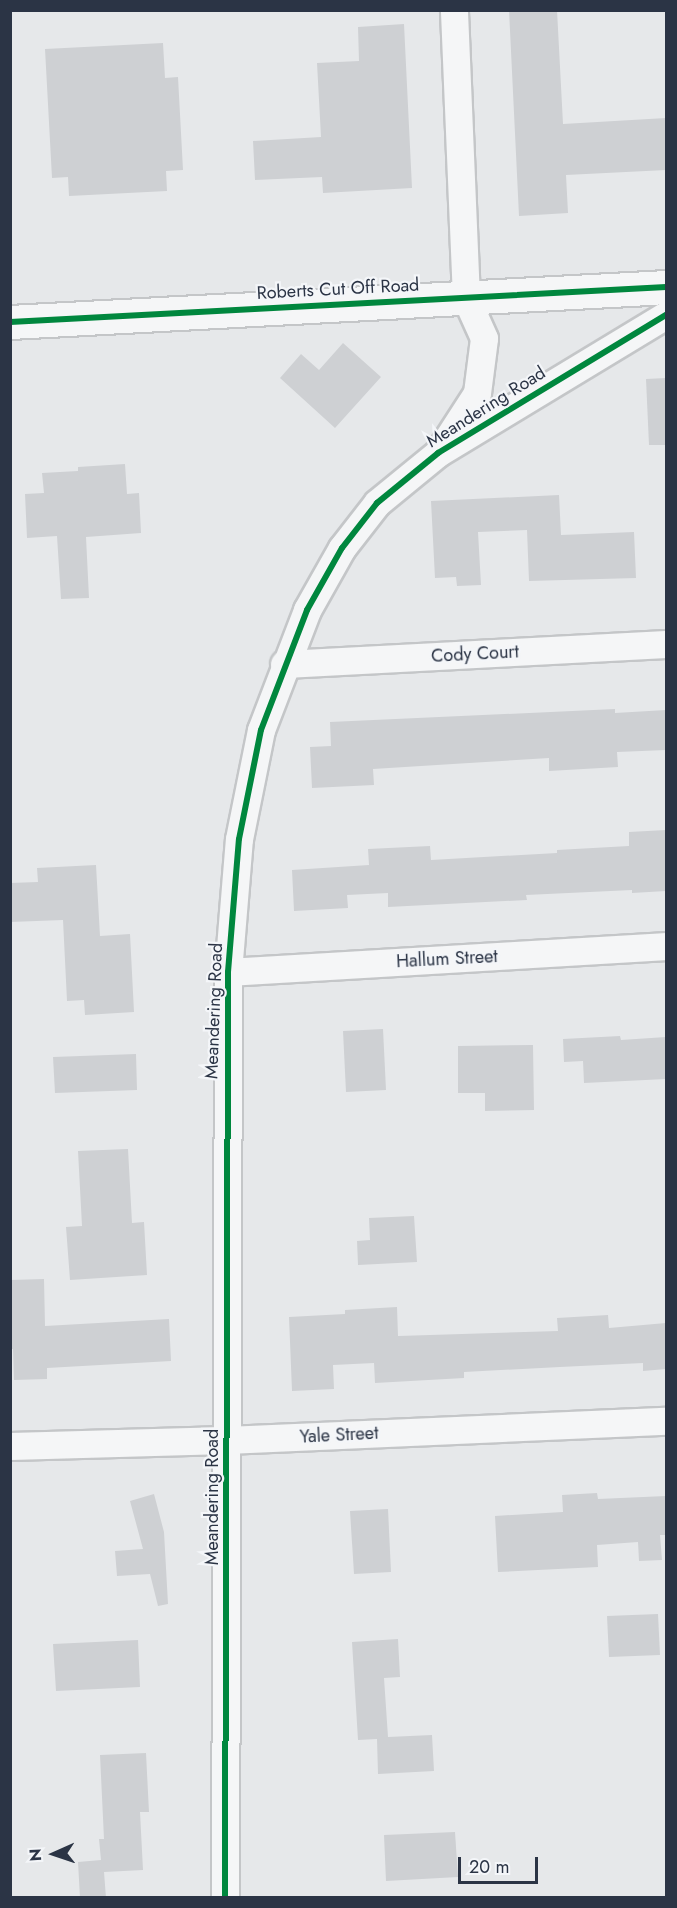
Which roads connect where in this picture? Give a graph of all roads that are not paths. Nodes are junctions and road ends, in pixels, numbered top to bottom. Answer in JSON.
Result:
{"nodes":[{"id":1,"x":454,"y":10,"type":"edge"},
{"id":2,"x":666,"y":287,"type":"edge"},
{"id":3,"x":466,"y":298,"type":"junction"},
{"id":4,"x":666,"y":315,"type":"edge"},
{"id":5,"x":10,"y":322,"type":"edge"},
{"id":6,"x":438,"y":453,"type":"junction"},
{"id":7,"x":666,"y":644,"type":"edge"},
{"id":8,"x":284,"y":664,"type":"junction"},
{"id":9,"x":666,"y":946,"type":"edge"},
{"id":10,"x":228,"y":972,"type":"junction"},
{"id":11,"x":666,"y":1421,"type":"edge"},
{"id":12,"x":226,"y":1440,"type":"junction"},
{"id":13,"x":10,"y":1446,"type":"edge"},
{"id":14,"x":225,"y":1898,"type":"edge"}],
"edges":[{"from":1,"to":3,"type":"street"},
{"from":2,"to":3,"type":"street","name":"Roberts Cut Off Road"},
{"from":3,"to":5,"type":"street","name":"Roberts Cut Off Road"},
{"from":3,"to":6,"type":"street","name":"Meandering Road"},
{"from":4,"to":6,"type":"street","name":"Meandering Road"},
{"from":6,"to":8,"type":"street","name":"Meandering Road"},
{"from":7,"to":8,"type":"street","name":"Cody Court"},
{"from":8,"to":10,"type":"street","name":"Meandering Road"},
{"from":9,"to":10,"type":"street","name":"Hallum Street"},
{"from":10,"to":12,"type":"street","name":"Meandering Road"},
{"from":11,"to":12,"type":"street","name":"Yale Street"},
{"from":12,"to":13,"type":"street","name":"Yale Street"},
{"from":12,"to":14,"type":"street","name":"Meandering Road"}]}
